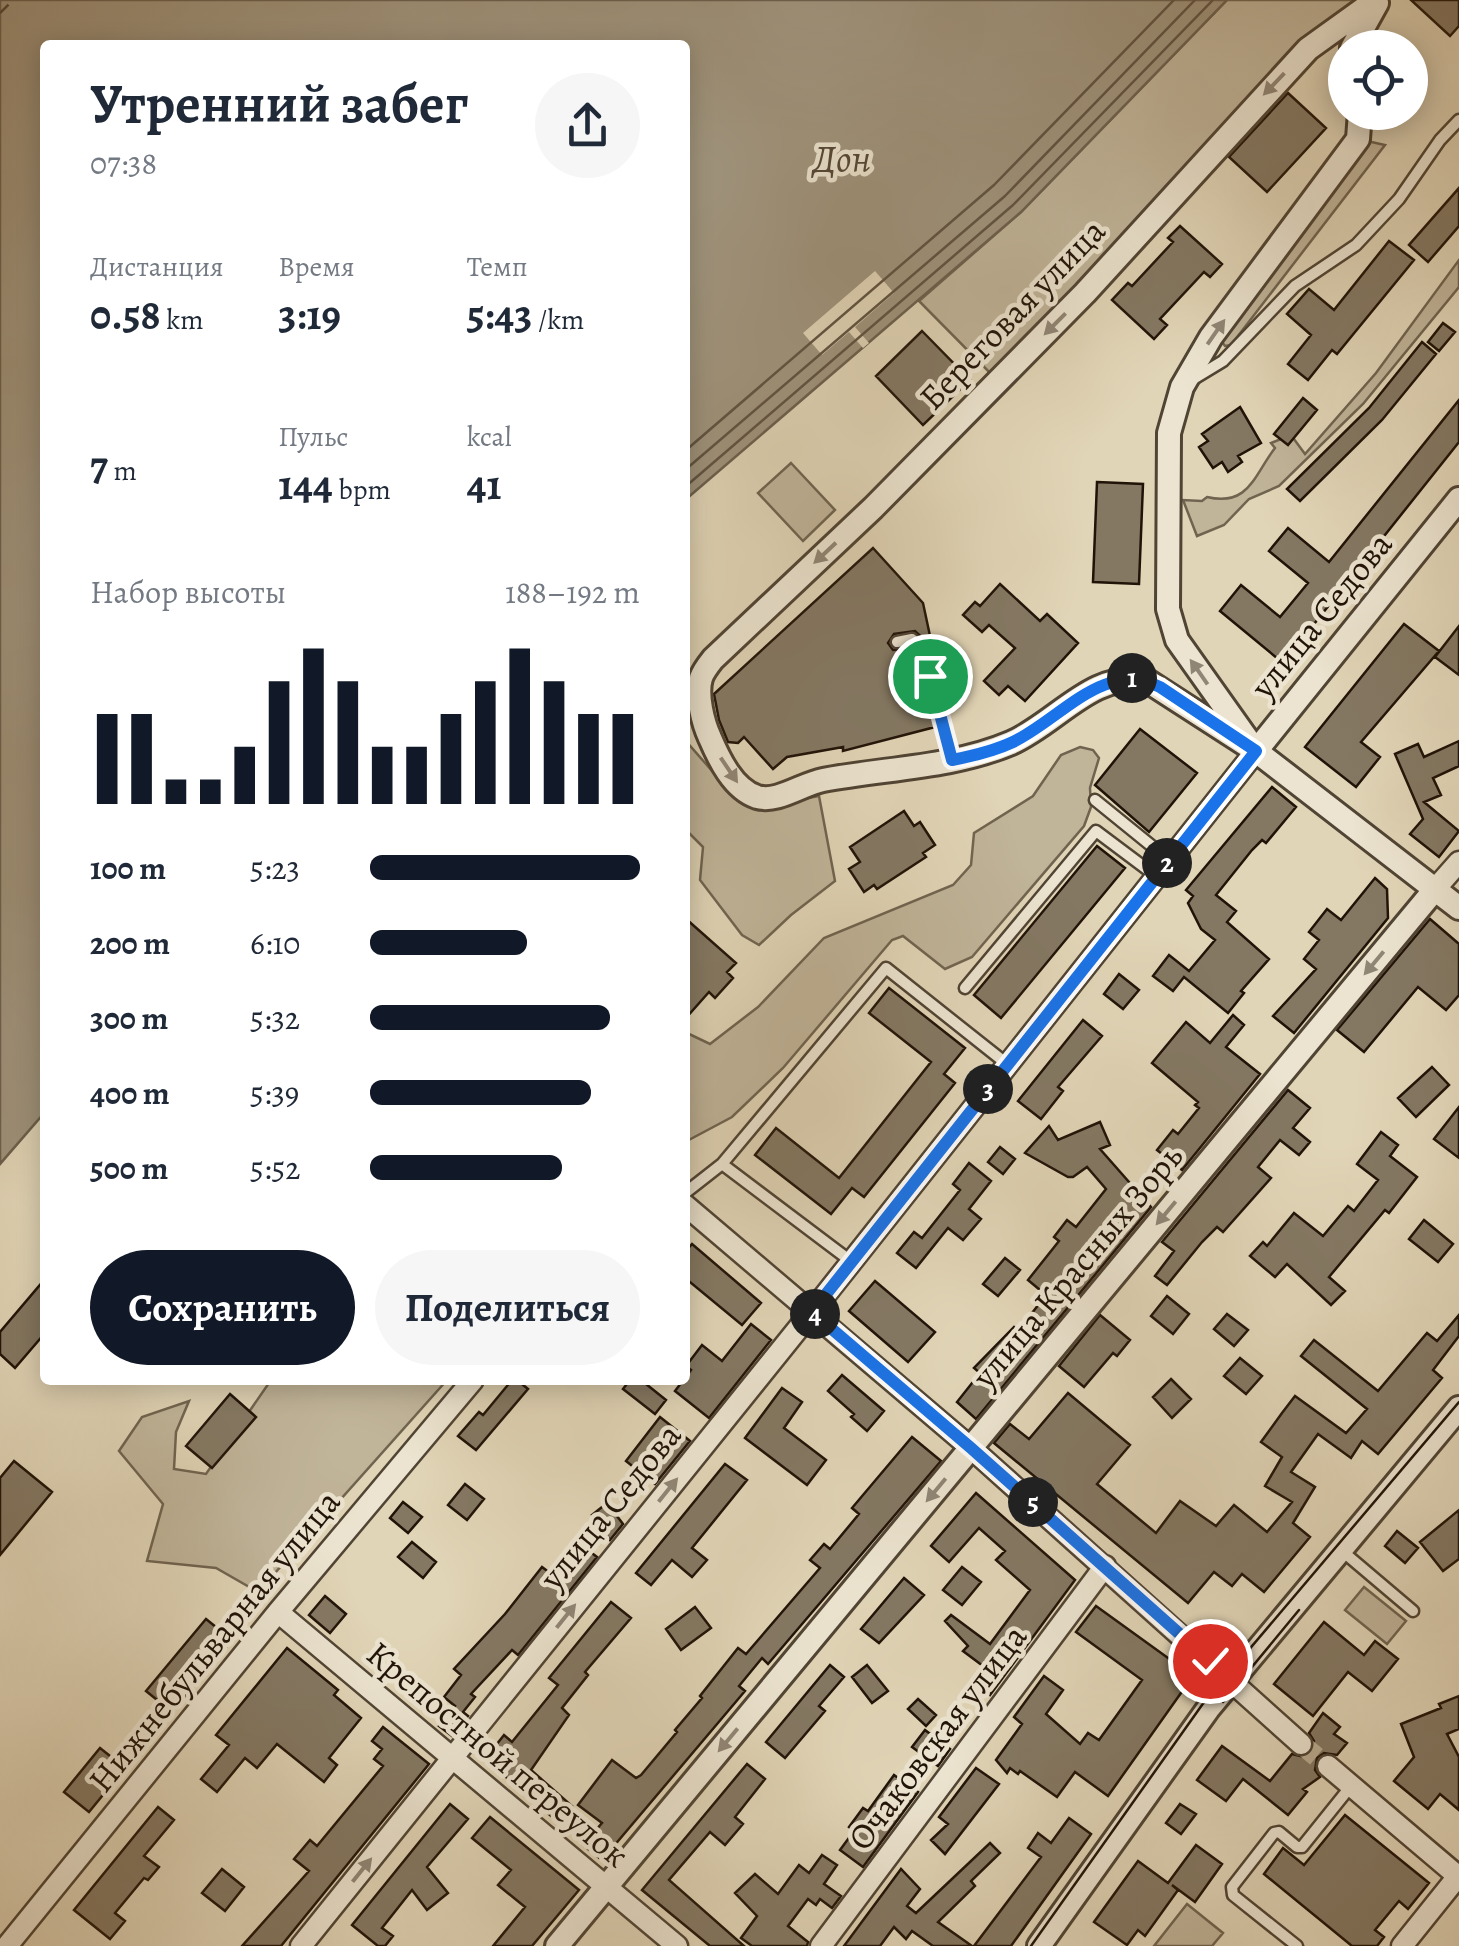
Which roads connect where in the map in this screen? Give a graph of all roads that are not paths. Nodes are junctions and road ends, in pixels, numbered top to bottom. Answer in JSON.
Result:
{"nodes":[{"id":1,"x":1378,"y":0,"type":"edge"},
{"id":2,"x":1360,"y":30,"type":"edge"},
{"id":3,"x":1308,"y":49,"type":"junction"},
{"id":4,"x":1328,"y":49,"type":"edge"},
{"id":5,"x":1459,"y":120,"type":"edge"},
{"id":6,"x":1359,"y":130,"type":"edge"},
{"id":7,"x":1182,"y":387,"type":"junction"},
{"id":8,"x":1459,"y":499,"type":"edge"},
{"id":9,"x":897,"y":642,"type":"dead end"},
{"id":10,"x":693,"y":686,"type":"edge"},
{"id":11,"x":1256,"y":751,"type":"junction"},
{"id":12,"x":952,"y":760,"type":"junction"},
{"id":13,"x":1095,"y":800,"type":"dead end"},
{"id":14,"x":1459,"y":862,"type":"edge"},
{"id":15,"x":1163,"y":869,"type":"junction"},
{"id":16,"x":1436,"y":888,"type":"junction"},
{"id":17,"x":1459,"y":908,"type":"edge"},
{"id":18,"x":965,"y":988,"type":"dead end"},
{"id":19,"x":1008,"y":1065,"type":"junction"},
{"id":20,"x":722,"y":1164,"type":"junction"},
{"id":21,"x":690,"y":1189,"type":"edge"},
{"id":22,"x":690,"y":1210,"type":"edge"},
{"id":23,"x":852,"y":1262,"type":"junction"},
{"id":24,"x":812,"y":1312,"type":"junction"},
{"id":25,"x":469,"y":1385,"type":"edge"},
{"id":26,"x":1459,"y":1408,"type":"edge"},
{"id":27,"x":971,"y":1448,"type":"junction"},
{"id":28,"x":1341,"y":1550,"type":"junction"},
{"id":29,"x":1105,"y":1566,"type":"junction"},
{"id":30,"x":1413,"y":1611,"type":"dead end"},
{"id":31,"x":278,"y":1612,"type":"junction"},
{"id":32,"x":1231,"y":1682,"type":"junction"},
{"id":33,"x":1301,"y":1744,"type":"tunnel mouth"},
{"id":34,"x":452,"y":1757,"type":"junction"},
{"id":35,"x":1328,"y":1766,"type":"tunnel mouth"},
{"id":36,"x":1351,"y":1786,"type":"junction"},
{"id":37,"x":1459,"y":1876,"type":"edge"},
{"id":38,"x":606,"y":1886,"type":"junction"},
{"id":39,"x":8,"y":1946,"type":"edge"},
{"id":40,"x":302,"y":1946,"type":"edge"},
{"id":41,"x":557,"y":1946,"type":"edge"},
{"id":42,"x":677,"y":1946,"type":"edge"},
{"id":43,"x":821,"y":1946,"type":"edge"},
{"id":44,"x":1039,"y":1946,"type":"edge"},
{"id":45,"x":1297,"y":1946,"type":"edge"},
{"id":46,"x":1402,"y":1946,"type":"edge"}],
"edges":[{"from":1,"to":2,"type":"street"},
{"from":1,"to":3,"type":"street","name":"Береговая улица"},
{"from":3,"to":4,"type":"street"},
{"from":3,"to":10,"type":"street","name":"Береговая улица","one_way":true},
{"from":5,"to":7,"type":"lane"},
{"from":7,"to":6,"type":"street","one_way":true},
{"from":11,"to":7,"type":"street","one_way":true},
{"from":8,"to":11,"type":"street","name":"улица Седова"},
{"from":9,"to":12,"type":"lane"},
{"from":10,"to":12,"type":"street","one_way":true},
{"from":11,"to":12,"type":"street"},
{"from":11,"to":15,"type":"street","name":"улица Седова"},
{"from":11,"to":16,"type":"street"},
{"from":13,"to":15,"type":"lane"},
{"from":14,"to":16,"type":"street","name":"улица Красных Зорь"},
{"from":15,"to":18,"type":"lane"},
{"from":15,"to":19,"type":"street","name":"улица Седова"},
{"from":16,"to":17,"type":"street"},
{"from":16,"to":27,"type":"street","name":"улица Красных Зорь","one_way":true},
{"from":19,"to":20,"type":"lane"},
{"from":19,"to":23,"type":"street","name":"улица Седова"},
{"from":20,"to":21,"type":"lane"},
{"from":20,"to":23,"type":"lane"},
{"from":22,"to":24,"type":"street"},
{"from":23,"to":24,"type":"street","name":"улица Седова"},
{"from":24,"to":27,"type":"street"},
{"from":34,"to":24,"type":"street","name":"улица Седова","one_way":true},
{"from":25,"to":31,"type":"street","name":"Нижнебульварная улица"},
{"from":26,"to":28,"type":"street"},
{"from":27,"to":29,"type":"street"},
{"from":27,"to":38,"type":"street","name":"улица Красных Зорь","one_way":true},
{"from":28,"to":30,"type":"lane"},
{"from":28,"to":32,"type":"street"},
{"from":29,"to":32,"type":"street"},
{"from":29,"to":43,"type":"street","name":"Очаковская улица"},
{"from":31,"to":34,"type":"street","name":"Крепостной переулок"},
{"from":31,"to":39,"type":"street","name":"Нижнебульварная улица"},
{"from":32,"to":33,"type":"street"},
{"from":32,"to":44,"type":"street"},
{"from":34,"to":38,"type":"street","name":"Крепостной переулок"},
{"from":40,"to":34,"type":"street","name":"улица Седова","one_way":true},
{"from":35,"to":36,"type":"street"},
{"from":36,"to":37,"type":"street"},
{"from":36,"to":45,"type":"lane"},
{"from":37,"to":46,"type":"street"},
{"from":38,"to":41,"type":"street","name":"улица Красных Зорь"},
{"from":38,"to":42,"type":"street","name":"Крепостной переулок"}]}
